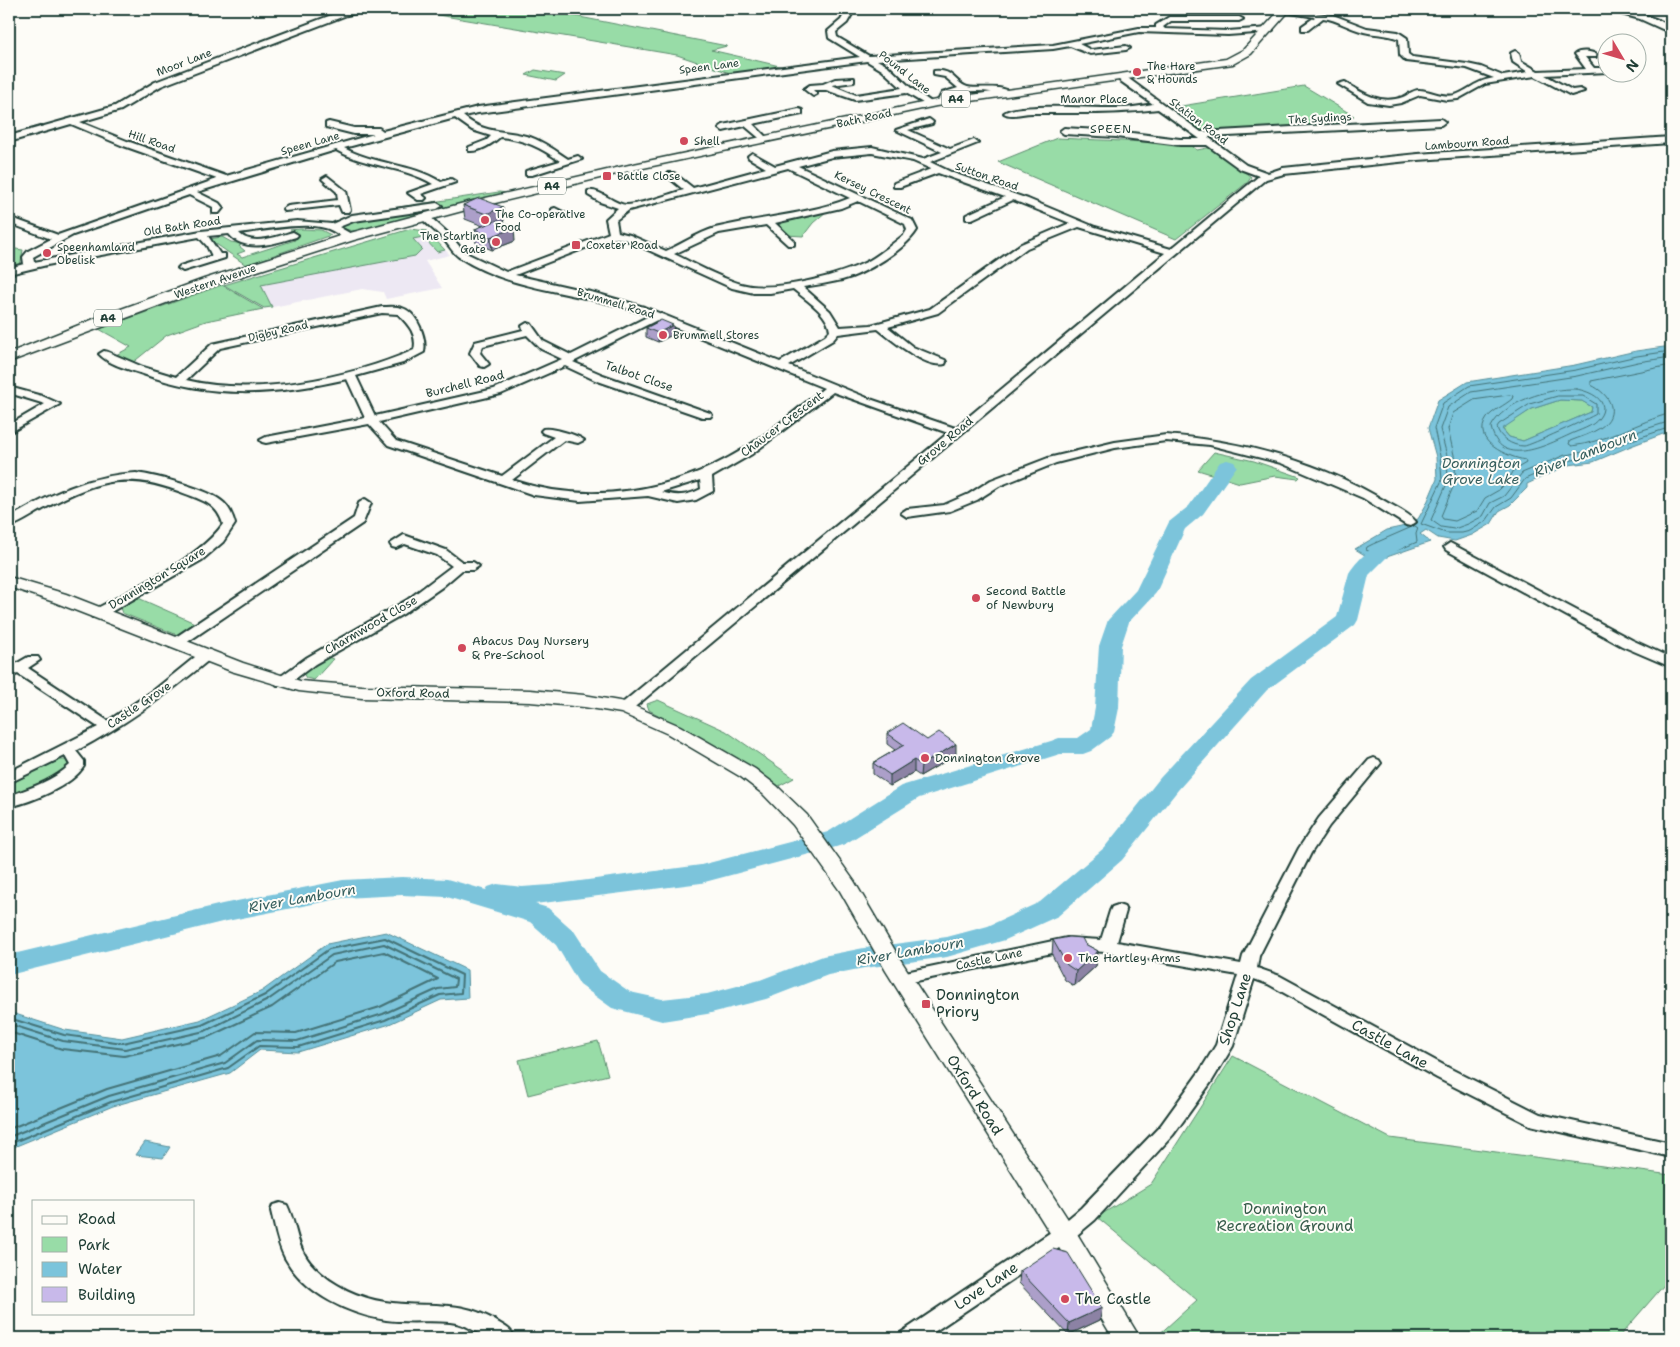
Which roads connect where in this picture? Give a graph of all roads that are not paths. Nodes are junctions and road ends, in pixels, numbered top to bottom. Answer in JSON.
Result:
{"nodes":[{"id":1,"x":370,"y":9,"type":"edge"},
{"id":2,"x":852,"y":9,"type":"edge"},
{"id":3,"x":1286,"y":9,"type":"edge"},
{"id":4,"x":1614,"y":9,"type":"edge"},
{"id":5,"x":1637,"y":9,"type":"edge"},
{"id":6,"x":1322,"y":15,"type":"junction"},
{"id":7,"x":1239,"y":20,"type":"dead end"},
{"id":8,"x":1305,"y":28,"type":"dead end"},
{"id":9,"x":1161,"y":29,"type":"junction"},
{"id":10,"x":1671,"y":29,"type":"edge"},
{"id":11,"x":1265,"y":33,"type":"junction"},
{"id":12,"x":1072,"y":44,"type":"junction"},
{"id":13,"x":1126,"y":48,"type":"dead end"},
{"id":14,"x":1569,"y":54,"type":"dead end"},
{"id":15,"x":1578,"y":54,"type":"junction"},
{"id":16,"x":1592,"y":55,"type":"dead end"},
{"id":17,"x":869,"y":58,"type":"junction"},
{"id":18,"x":1505,"y":61,"type":"dead end"},
{"id":19,"x":1591,"y":70,"type":"junction"},
{"id":20,"x":1598,"y":70,"type":"edge"},
{"id":21,"x":938,"y":73,"type":"dead end"},
{"id":22,"x":1536,"y":73,"type":"junction"},
{"id":23,"x":1122,"y":78,"type":"junction"},
{"id":24,"x":1502,"y":78,"type":"junction"},
{"id":25,"x":852,"y":80,"type":"dead end"},
{"id":26,"x":1332,"y":86,"type":"dead end"},
{"id":27,"x":829,"y":88,"type":"junction"},
{"id":28,"x":908,"y":90,"type":"junction"},
{"id":29,"x":965,"y":90,"type":"junction"},
{"id":30,"x":1580,"y":91,"type":"dead end"},
{"id":31,"x":1008,"y":93,"type":"junction"},
{"id":32,"x":813,"y":94,"type":"dead end"},
{"id":33,"x":855,"y":98,"type":"junction"},
{"id":34,"x":942,"y":101,"type":"junction"},
{"id":35,"x":872,"y":104,"type":"dead end"},
{"id":36,"x":928,"y":104,"type":"junction"},
{"id":37,"x":1160,"y":106,"type":"junction"},
{"id":38,"x":793,"y":112,"type":"dead end"},
{"id":39,"x":1008,"y":113,"type":"dead end"},
{"id":40,"x":458,"y":116,"type":"junction"},
{"id":41,"x":71,"y":121,"type":"junction"},
{"id":42,"x":929,"y":122,"type":"dead end"},
{"id":43,"x":1441,"y":122,"type":"dead end"},
{"id":44,"x":748,"y":124,"type":"junction"},
{"id":45,"x":329,"y":125,"type":"dead end"},
{"id":46,"x":723,"y":128,"type":"dead end"},
{"id":47,"x":1064,"y":130,"type":"dead end"},
{"id":48,"x":387,"y":133,"type":"junction"},
{"id":49,"x":497,"y":135,"type":"junction"},
{"id":50,"x":1200,"y":135,"type":"junction"},
{"id":51,"x":9,"y":139,"type":"edge"},
{"id":52,"x":764,"y":139,"type":"junction"},
{"id":53,"x":1671,"y":140,"type":"edge"},
{"id":54,"x":1208,"y":142,"type":"junction"},
{"id":55,"x":974,"y":143,"type":"dead end"},
{"id":56,"x":338,"y":148,"type":"junction"},
{"id":57,"x":478,"y":148,"type":"dead end"},
{"id":58,"x":950,"y":152,"type":"junction"},
{"id":59,"x":752,"y":156,"type":"dead end"},
{"id":60,"x":578,"y":159,"type":"dead end"},
{"id":61,"x":567,"y":162,"type":"junction"},
{"id":62,"x":922,"y":162,"type":"junction"},
{"id":63,"x":792,"y":166,"type":"junction"},
{"id":64,"x":775,"y":170,"type":"junction"},
{"id":65,"x":938,"y":170,"type":"junction"},
{"id":66,"x":534,"y":171,"type":"dead end"},
{"id":67,"x":671,"y":175,"type":"dead end"},
{"id":68,"x":1266,"y":175,"type":"junction"},
{"id":69,"x":226,"y":179,"type":"junction"},
{"id":70,"x":315,"y":181,"type":"dead end"},
{"id":71,"x":451,"y":182,"type":"dead end"},
{"id":72,"x":440,"y":185,"type":"junction"},
{"id":73,"x":897,"y":185,"type":"dead end"},
{"id":74,"x":691,"y":191,"type":"junction"},
{"id":75,"x":190,"y":192,"type":"junction"},
{"id":76,"x":591,"y":193,"type":"dead end"},
{"id":77,"x":1012,"y":197,"type":"junction"},
{"id":78,"x":421,"y":198,"type":"dead end"},
{"id":79,"x":858,"y":198,"type":"junction"},
{"id":80,"x":342,"y":202,"type":"junction"},
{"id":81,"x":231,"y":205,"type":"dead end"},
{"id":82,"x":293,"y":205,"type":"dead end"},
{"id":83,"x":437,"y":206,"type":"dead end"},
{"id":84,"x":626,"y":208,"type":"junction"},
{"id":85,"x":971,"y":213,"type":"dead end"},
{"id":86,"x":425,"y":217,"type":"junction"},
{"id":87,"x":352,"y":218,"type":"junction"},
{"id":88,"x":9,"y":220,"type":"edge"},
{"id":89,"x":768,"y":222,"type":"junction"},
{"id":90,"x":1077,"y":224,"type":"junction"},
{"id":91,"x":332,"y":227,"type":"junction"},
{"id":92,"x":235,"y":230,"type":"junction"},
{"id":93,"x":201,"y":234,"type":"junction"},
{"id":94,"x":293,"y":235,"type":"dead end"},
{"id":95,"x":614,"y":235,"type":"junction"},
{"id":96,"x":350,"y":237,"type":"junction"},
{"id":97,"x":60,"y":239,"type":"junction"},
{"id":98,"x":791,"y":243,"type":"dead end"},
{"id":99,"x":1172,"y":252,"type":"junction"},
{"id":100,"x":665,"y":255,"type":"junction"},
{"id":101,"x":29,"y":265,"type":"junction"},
{"id":102,"x":183,"y":268,"type":"dead end"},
{"id":103,"x":9,"y":271,"type":"edge"},
{"id":104,"x":506,"y":276,"type":"junction"},
{"id":105,"x":796,"y":286,"type":"junction"},
{"id":106,"x":657,"y":316,"type":"junction"},
{"id":107,"x":881,"y":326,"type":"junction"},
{"id":108,"x":835,"y":331,"type":"junction"},
{"id":109,"x":104,"y":354,"type":"dead end"},
{"id":110,"x":940,"y":357,"type":"dead end"},
{"id":111,"x":9,"y":358,"type":"edge"},
{"id":112,"x":568,"y":361,"type":"junction"},
{"id":113,"x":484,"y":364,"type":"dead end"},
{"id":114,"x":781,"y":366,"type":"junction"},
{"id":115,"x":350,"y":374,"type":"junction"},
{"id":116,"x":178,"y":380,"type":"junction"},
{"id":117,"x":831,"y":388,"type":"junction"},
{"id":118,"x":9,"y":390,"type":"edge"},
{"id":119,"x":371,"y":420,"type":"junction"},
{"id":120,"x":696,"y":422,"type":"dead end"},
{"id":121,"x":9,"y":430,"type":"edge"},
{"id":122,"x":547,"y":431,"type":"dead end"},
{"id":123,"x":956,"y":432,"type":"junction"},
{"id":124,"x":563,"y":435,"type":"junction"},
{"id":125,"x":266,"y":440,"type":"dead end"},
{"id":126,"x":578,"y":440,"type":"dead end"},
{"id":127,"x":706,"y":475,"type":"junction"},
{"id":128,"x":504,"y":480,"type":"junction"},
{"id":129,"x":649,"y":492,"type":"junction"},
{"id":130,"x":365,"y":503,"type":"dead end"},
{"id":131,"x":908,"y":513,"type":"dead end"},
{"id":132,"x":1410,"y":522,"type":"dead end"},
{"id":133,"x":9,"y":523,"type":"edge"},
{"id":134,"x":396,"y":544,"type":"dead end"},
{"id":135,"x":1450,"y":547,"type":"dead end"},
{"id":136,"x":459,"y":566,"type":"junction"},
{"id":137,"x":473,"y":566,"type":"dead end"},
{"id":138,"x":9,"y":582,"type":"edge"},
{"id":139,"x":97,"y":614,"type":"junction"},
{"id":140,"x":175,"y":644,"type":"junction"},
{"id":141,"x":205,"y":656,"type":"junction"},
{"id":142,"x":33,"y":660,"type":"dead end"},
{"id":143,"x":1671,"y":662,"type":"edge"},
{"id":144,"x":13,"y":670,"type":"edge"},
{"id":145,"x":282,"y":682,"type":"junction"},
{"id":146,"x":625,"y":708,"type":"junction"},
{"id":147,"x":108,"y":727,"type":"junction"},
{"id":148,"x":68,"y":750,"type":"junction"},
{"id":149,"x":1374,"y":763,"type":"dead end"},
{"id":150,"x":9,"y":778,"type":"edge"},
{"id":151,"x":9,"y":802,"type":"edge"},
{"id":152,"x":1118,"y":912,"type":"dead end"},
{"id":153,"x":1107,"y":946,"type":"junction"},
{"id":154,"x":893,"y":964,"type":"junction"},
{"id":155,"x":1248,"y":971,"type":"junction"},
{"id":156,"x":1671,"y":1150,"type":"edge"},
{"id":157,"x":280,"y":1211,"type":"dead end"},
{"id":158,"x":1064,"y":1234,"type":"junction"},
{"id":159,"x":505,"y":1338,"type":"edge"},
{"id":160,"x":909,"y":1338,"type":"edge"},
{"id":161,"x":1127,"y":1338,"type":"edge"}],
"edges":[{"from":1,"to":41,"type":"street","name":"Moor Lane"},
{"from":2,"to":17,"type":"street","name":"Pound Lane"},
{"from":3,"to":6,"type":"street"},
{"from":3,"to":11,"type":"main road","name":"Bath Road","number":"A4"},
{"from":4,"to":10,"type":"highway"},
{"from":5,"to":10,"type":"highway"},
{"from":6,"to":8,"type":"street"},
{"from":6,"to":24,"type":"street"},
{"from":7,"to":9,"type":"street"},
{"from":9,"to":11,"type":"street","name":"Speen Lane"},
{"from":9,"to":12,"type":"street","name":"Speen Lane"},
{"from":11,"to":23,"type":"main road","name":"Bath Road","number":"A4"},
{"from":12,"to":13,"type":"street"},
{"from":12,"to":17,"type":"street","name":"Speen Lane"},
{"from":14,"to":15,"type":"street"},
{"from":15,"to":16,"type":"street"},
{"from":15,"to":19,"type":"street"},
{"from":17,"to":28,"type":"street","name":"Pound Lane"},
{"from":17,"to":40,"type":"street","name":"Speen Lane"},
{"from":18,"to":22,"type":"street"},
{"from":19,"to":20,"type":"street"},
{"from":19,"to":22,"type":"street"},
{"from":21,"to":29,"type":"street"},
{"from":22,"to":24,"type":"street"},
{"from":22,"to":30,"type":"street"},
{"from":23,"to":31,"type":"main road","name":"Bath Road","number":"A4"},
{"from":23,"to":37,"type":"street","name":"Station Road"},
{"from":24,"to":26,"type":"street"},
{"from":25,"to":27,"type":"street"},
{"from":27,"to":32,"type":"street"},
{"from":27,"to":33,"type":"street"},
{"from":28,"to":33,"type":"street"},
{"from":28,"to":36,"type":"street","name":"Pound Lane"},
{"from":29,"to":31,"type":"street"},
{"from":29,"to":34,"type":"street"},
{"from":31,"to":34,"type":"main road","name":"Bath Road","number":"A4"},
{"from":33,"to":35,"type":"street"},
{"from":34,"to":36,"type":"main road","name":"Bath Road","number":"A4"},
{"from":36,"to":52,"type":"main road","name":"Bath Road","number":"A4"},
{"from":37,"to":39,"type":"street","name":"Manor Place"},
{"from":37,"to":50,"type":"street","name":"Station Road"},
{"from":38,"to":44,"type":"street"},
{"from":40,"to":48,"type":"street","name":"Speen Lane"},
{"from":40,"to":49,"type":"street"},
{"from":41,"to":51,"type":"street","name":"Moor Lane"},
{"from":41,"to":69,"type":"street","name":"Hill Road"},
{"from":42,"to":58,"type":"street"},
{"from":43,"to":50,"type":"street","name":"The Sydings"},
{"from":44,"to":46,"type":"street"},
{"from":44,"to":52,"type":"street"},
{"from":45,"to":48,"type":"street"},
{"from":47,"to":54,"type":"street"},
{"from":48,"to":56,"type":"street","name":"Speen Lane"},
{"from":49,"to":57,"type":"street"},
{"from":49,"to":61,"type":"street"},
{"from":50,"to":54,"type":"street","name":"Station Road"},
{"from":52,"to":86,"type":"main road","name":"Bath Road","number":"A4"},
{"from":53,"to":68,"type":"street","name":"Lambourn Road"},
{"from":54,"to":68,"type":"street","name":"Station Road"},
{"from":55,"to":58,"type":"street"},
{"from":56,"to":69,"type":"street","name":"Speen Lane"},
{"from":56,"to":72,"type":"street"},
{"from":58,"to":62,"type":"street"},
{"from":59,"to":64,"type":"street"},
{"from":60,"to":61,"type":"street"},
{"from":61,"to":66,"type":"street"},
{"from":62,"to":63,"type":"street","name":"Sutton Road"},
{"from":62,"to":65,"type":"street","name":"Sutton Road"},
{"from":63,"to":64,"type":"street"},
{"from":63,"to":79,"type":"street","name":"Kersey Crescent"},
{"from":64,"to":74,"type":"street"},
{"from":65,"to":73,"type":"street"},
{"from":65,"to":77,"type":"street","name":"Sutton Road"},
{"from":67,"to":74,"type":"street"},
{"from":68,"to":99,"type":"street","name":"Grove Road"},
{"from":69,"to":75,"type":"street","name":"Speen Lane"},
{"from":70,"to":80,"type":"street"},
{"from":71,"to":72,"type":"street"},
{"from":72,"to":78,"type":"street"},
{"from":74,"to":84,"type":"street"},
{"from":75,"to":81,"type":"street"},
{"from":75,"to":97,"type":"street","name":"Speen Lane"},
{"from":76,"to":84,"type":"street"},
{"from":77,"to":85,"type":"street"},
{"from":77,"to":90,"type":"street","name":"Sutton Road"},
{"from":79,"to":89,"type":"street"},
{"from":79,"to":105,"type":"street","name":"Kersey Crescent"},
{"from":80,"to":82,"type":"street"},
{"from":80,"to":87,"type":"street"},
{"from":83,"to":87,"type":"street"},
{"from":84,"to":95,"type":"street"},
{"from":86,"to":96,"type":"main road","name":"Western Avenue","number":"A4"},
{"from":86,"to":104,"type":"street","name":"Brummell Road"},
{"from":87,"to":91,"type":"street"},
{"from":88,"to":97,"type":"street"},
{"from":89,"to":98,"type":"street"},
{"from":89,"to":100,"type":"street"},
{"from":90,"to":99,"type":"street","name":"Sutton Road"},
{"from":90,"to":107,"type":"street"},
{"from":91,"to":92,"type":"street","name":"Old Bath Road"},
{"from":91,"to":96,"type":"street","name":"Old Bath Road"},
{"from":92,"to":93,"type":"street","name":"Old Bath Road"},
{"from":92,"to":94,"type":"street"},
{"from":93,"to":101,"type":"street","name":"Old Bath Road"},
{"from":93,"to":102,"type":"street"},
{"from":95,"to":100,"type":"street","name":"Kersey Crescent"},
{"from":95,"to":104,"type":"street"},
{"from":96,"to":111,"type":"main road","name":"Western Avenue","number":"A4"},
{"from":97,"to":101,"type":"street","name":"Speen Lane"},
{"from":99,"to":123,"type":"street","name":"Grove Road"},
{"from":100,"to":105,"type":"street","name":"Kersey Crescent"},
{"from":101,"to":103,"type":"street","name":"Old Bath Road"},
{"from":104,"to":106,"type":"street","name":"Brummell Road"},
{"from":105,"to":108,"type":"street"},
{"from":106,"to":112,"type":"street","name":"Burchell Road"},
{"from":106,"to":114,"type":"street","name":"Brummell Road"},
{"from":107,"to":108,"type":"street"},
{"from":107,"to":110,"type":"street"},
{"from":108,"to":114,"type":"street"},
{"from":109,"to":116,"type":"street","name":"Digby Road"},
{"from":112,"to":113,"type":"street","name":"Talbot Close"},
{"from":112,"to":119,"type":"street","name":"Burchell Road"},
{"from":112,"to":120,"type":"street","name":"Talbot Close"},
{"from":114,"to":117,"type":"street","name":"Brummell Road"},
{"from":115,"to":116,"type":"street","name":"Digby Road"},
{"from":115,"to":116,"type":"street","name":"Digby Road"},
{"from":115,"to":119,"type":"street"},
{"from":117,"to":123,"type":"street","name":"Brummell Road"},
{"from":117,"to":127,"type":"street","name":"Chaucer Crescent"},
{"from":118,"to":121,"type":"street"},
{"from":119,"to":125,"type":"street","name":"Burchell Road"},
{"from":119,"to":128,"type":"street","name":"Chaucer Crescent"},
{"from":122,"to":124,"type":"street"},
{"from":123,"to":146,"type":"street","name":"Grove Road"},
{"from":124,"to":126,"type":"street"},
{"from":124,"to":128,"type":"street"},
{"from":127,"to":129,"type":"street","name":"Chaucer Crescent"},
{"from":127,"to":129,"type":"street","name":"Chaucer Crescent"},
{"from":128,"to":129,"type":"street","name":"Chaucer Crescent"},
{"from":130,"to":140,"type":"street"},
{"from":131,"to":132,"type":"street"},
{"from":133,"to":139,"type":"street","name":"Donnington Square"},
{"from":134,"to":136,"type":"street"},
{"from":135,"to":143,"type":"street"},
{"from":136,"to":137,"type":"street"},
{"from":136,"to":145,"type":"street","name":"Charmwood Close"},
{"from":138,"to":139,"type":"main road","name":"Oxford Road"},
{"from":139,"to":140,"type":"main road","name":"Oxford Road"},
{"from":140,"to":141,"type":"main road","name":"Oxford Road"},
{"from":141,"to":145,"type":"main road","name":"Oxford Road"},
{"from":141,"to":147,"type":"street","name":"Castle Grove"},
{"from":142,"to":144,"type":"street"},
{"from":144,"to":147,"type":"street"},
{"from":145,"to":146,"type":"main road","name":"Oxford Road"},
{"from":146,"to":154,"type":"main road","name":"Oxford Road"},
{"from":147,"to":148,"type":"street","name":"Castle Grove"},
{"from":148,"to":150,"type":"street","name":"Castle Grove"},
{"from":148,"to":151,"type":"street"},
{"from":149,"to":155,"type":"street","name":"Shop Lane"},
{"from":152,"to":153,"type":"street"},
{"from":153,"to":154,"type":"street","name":"Castle Lane"},
{"from":153,"to":155,"type":"street","name":"Castle Lane"},
{"from":154,"to":158,"type":"main road","name":"Oxford Road"},
{"from":155,"to":156,"type":"street","name":"Castle Lane"},
{"from":155,"to":158,"type":"street","name":"Shop Lane"},
{"from":157,"to":159,"type":"street"},
{"from":158,"to":160,"type":"street","name":"Love Lane"},
{"from":158,"to":161,"type":"main road","name":"Oxford Road"}]}
